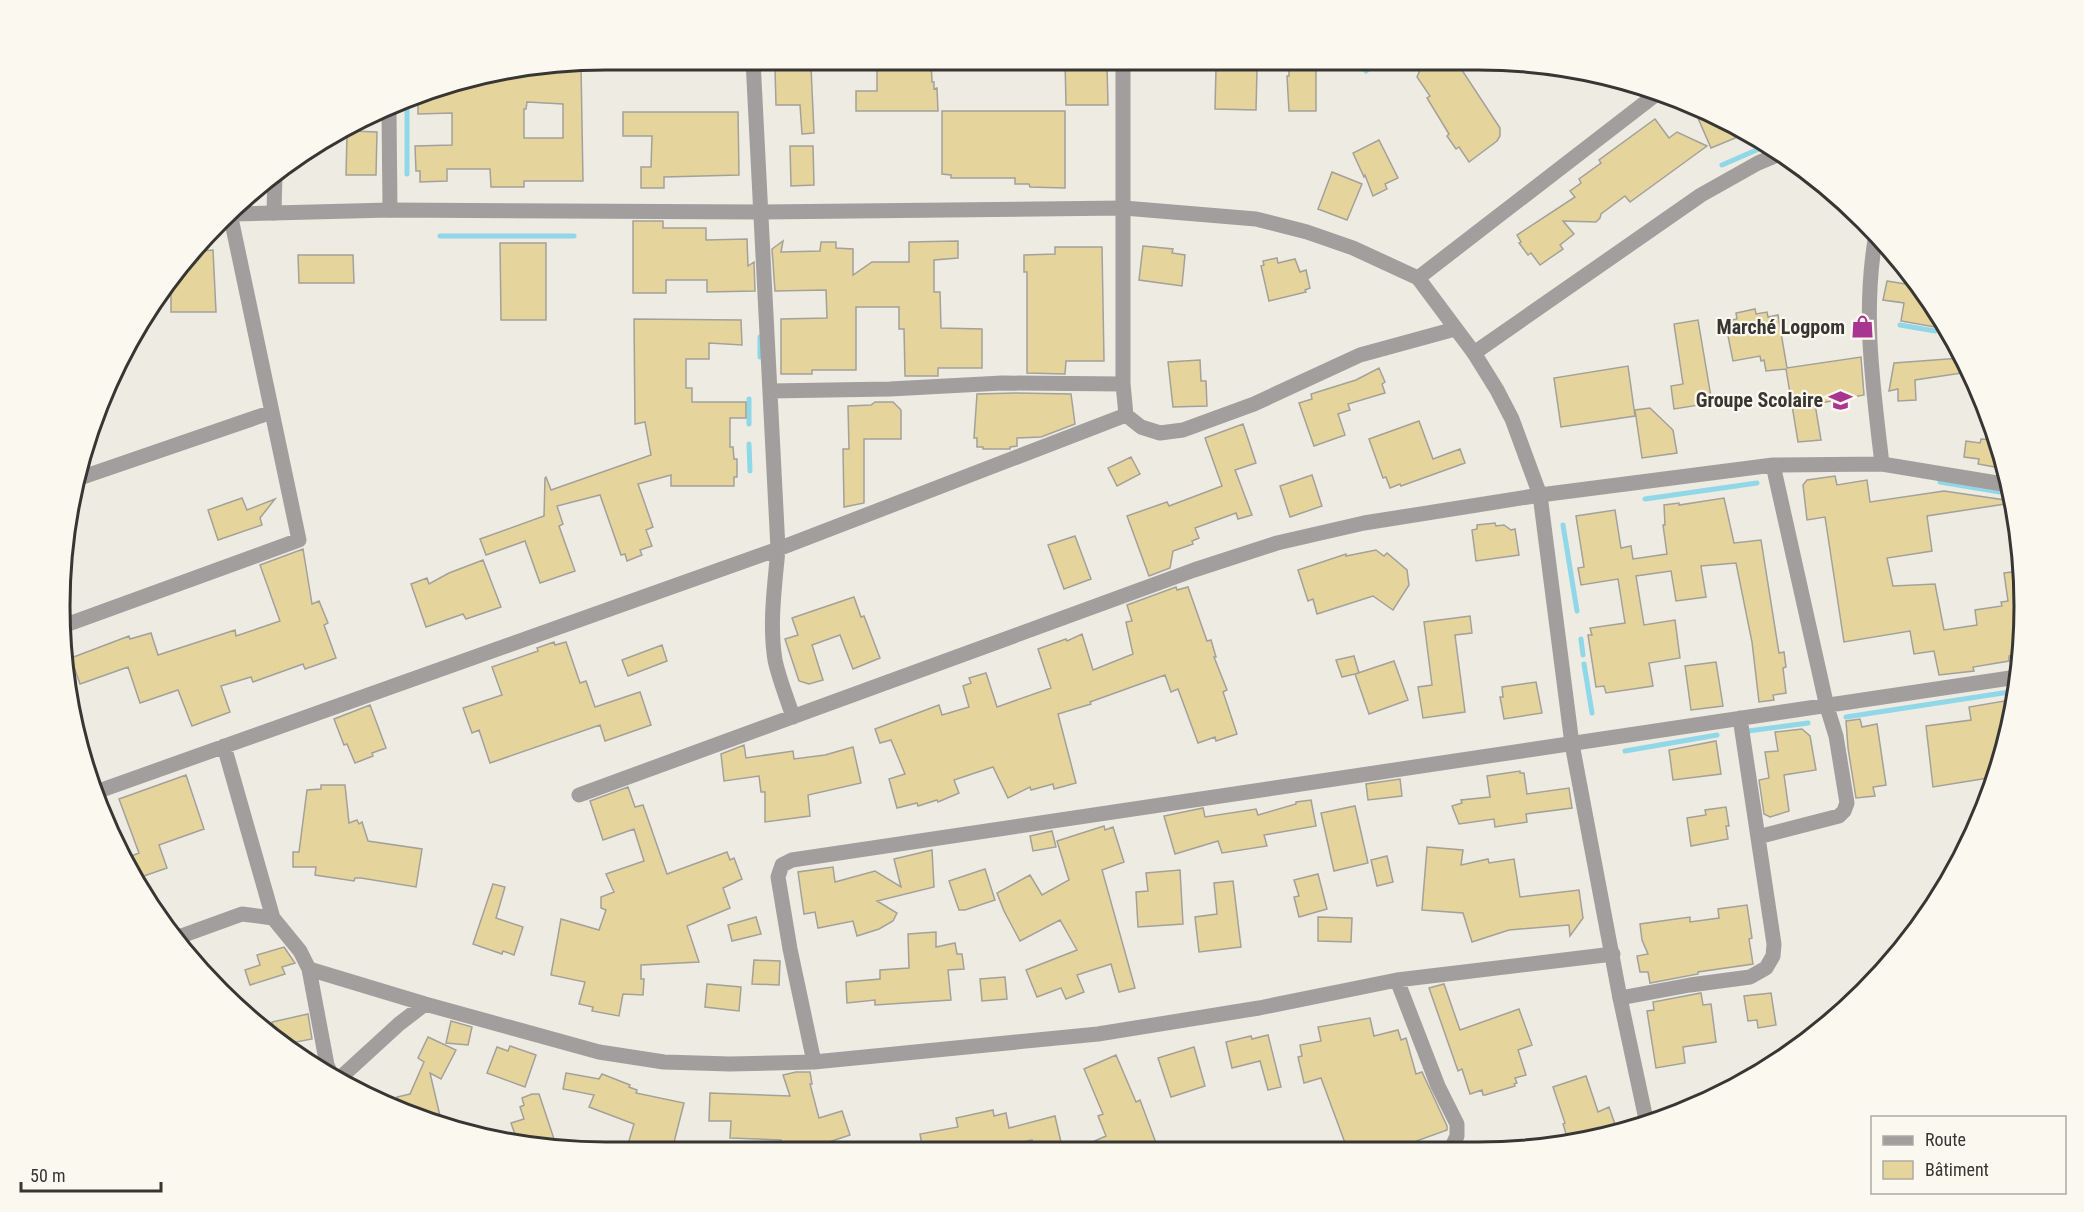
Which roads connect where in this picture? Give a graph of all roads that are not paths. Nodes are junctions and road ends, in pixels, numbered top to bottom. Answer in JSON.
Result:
{"nodes":[{"id":1,"x":754,"y":70,"type":"edge"},
{"id":2,"x":1123,"y":70,"type":"edge"},
{"id":3,"x":1650,"y":99,"type":"edge"},
{"id":4,"x":389,"y":117,"type":"edge"},
{"id":5,"x":1771,"y":158,"type":"edge"},
{"id":6,"x":275,"y":185,"type":"edge"},
{"id":7,"x":1124,"y":208,"type":"junction"},
{"id":8,"x":390,"y":210,"type":"junction"},
{"id":9,"x":761,"y":212,"type":"junction"},
{"id":10,"x":274,"y":213,"type":"junction"},
{"id":11,"x":241,"y":214,"type":"edge"},
{"id":12,"x":232,"y":222,"type":"edge"},
{"id":13,"x":1875,"y":246,"type":"edge"},
{"id":14,"x":1418,"y":278,"type":"junction"},
{"id":15,"x":1455,"y":329,"type":"junction"},
{"id":16,"x":1474,"y":354,"type":"junction"},
{"id":17,"x":1123,"y":384,"type":"junction"},
{"id":18,"x":770,"y":391,"type":"junction"},
{"id":19,"x":272,"y":412,"type":"junction"},
{"id":20,"x":1125,"y":415,"type":"junction"},
{"id":21,"x":1882,"y":464,"type":"junction"},
{"id":22,"x":1773,"y":465,"type":"junction"},
{"id":23,"x":87,"y":476,"type":"edge"},
{"id":24,"x":1999,"y":483,"type":"edge"},
{"id":25,"x":1540,"y":495,"type":"junction"},
{"id":26,"x":778,"y":549,"type":"junction"},
{"id":27,"x":71,"y":623,"type":"edge"},
{"id":28,"x":2009,"y":678,"type":"edge"},
{"id":29,"x":1827,"y":707,"type":"junction"},
{"id":30,"x":793,"y":717,"type":"junction"},
{"id":31,"x":1740,"y":718,"type":"junction"},
{"id":32,"x":1572,"y":744,"type":"junction"},
{"id":33,"x":224,"y":746,"type":"junction"},
{"id":34,"x":103,"y":789,"type":"edge"},
{"id":35,"x":579,"y":795,"type":"dead end"},
{"id":36,"x":1758,"y":837,"type":"junction"},
{"id":37,"x":273,"y":918,"type":"junction"},
{"id":38,"x":184,"y":935,"type":"edge"},
{"id":39,"x":1613,"y":954,"type":"junction"},
{"id":40,"x":309,"y":969,"type":"junction"},
{"id":41,"x":1397,"y":980,"type":"junction"},
{"id":42,"x":1620,"y":998,"type":"junction"},
{"id":43,"x":425,"y":1004,"type":"junction"},
{"id":44,"x":324,"y":1061,"type":"edge"},
{"id":45,"x":814,"y":1062,"type":"junction"},
{"id":46,"x":345,"y":1074,"type":"edge"},
{"id":47,"x":1645,"y":1115,"type":"edge"},
{"id":48,"x":1455,"y":1142,"type":"edge"}],
"edges":[{"from":1,"to":9,"type":"street"},
{"from":2,"to":7,"type":"street"},
{"from":3,"to":14,"type":"street"},
{"from":4,"to":8,"type":"street"},
{"from":5,"to":16,"type":"street"},
{"from":6,"to":10,"type":"street"},
{"from":7,"to":9,"type":"street"},
{"from":7,"to":14,"type":"street"},
{"from":7,"to":17,"type":"street"},
{"from":8,"to":9,"type":"street"},
{"from":8,"to":10,"type":"street"},
{"from":9,"to":18,"type":"street"},
{"from":10,"to":11,"type":"street"},
{"from":12,"to":19,"type":"street"},
{"from":13,"to":21,"type":"street"},
{"from":14,"to":15,"type":"street"},
{"from":15,"to":16,"type":"street"},
{"from":15,"to":20,"type":"street"},
{"from":16,"to":25,"type":"street"},
{"from":17,"to":18,"type":"street"},
{"from":17,"to":20,"type":"street"},
{"from":18,"to":26,"type":"street"},
{"from":19,"to":23,"type":"street"},
{"from":19,"to":27,"type":"street"},
{"from":20,"to":26,"type":"street"},
{"from":21,"to":22,"type":"street"},
{"from":21,"to":24,"type":"street"},
{"from":22,"to":25,"type":"street"},
{"from":22,"to":29,"type":"street"},
{"from":25,"to":30,"type":"street"},
{"from":25,"to":32,"type":"street"},
{"from":26,"to":30,"type":"street"},
{"from":26,"to":33,"type":"street"},
{"from":28,"to":29,"type":"street"},
{"from":29,"to":31,"type":"street"},
{"from":29,"to":36,"type":"street"},
{"from":30,"to":35,"type":"street"},
{"from":31,"to":32,"type":"street"},
{"from":31,"to":36,"type":"street"},
{"from":32,"to":39,"type":"street"},
{"from":32,"to":45,"type":"street"},
{"from":33,"to":34,"type":"street"},
{"from":33,"to":37,"type":"street"},
{"from":36,"to":42,"type":"street"},
{"from":37,"to":38,"type":"street"},
{"from":37,"to":40,"type":"street"},
{"from":39,"to":41,"type":"street"},
{"from":39,"to":42,"type":"street"},
{"from":40,"to":43,"type":"street"},
{"from":40,"to":44,"type":"street"},
{"from":41,"to":45,"type":"street"},
{"from":41,"to":48,"type":"street"},
{"from":42,"to":47,"type":"street"},
{"from":43,"to":45,"type":"street"},
{"from":43,"to":46,"type":"street"}]}
